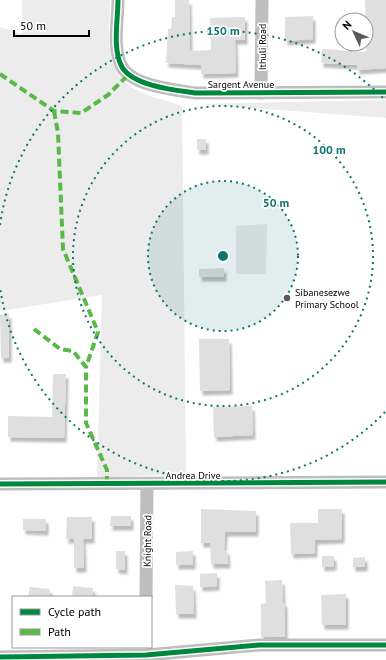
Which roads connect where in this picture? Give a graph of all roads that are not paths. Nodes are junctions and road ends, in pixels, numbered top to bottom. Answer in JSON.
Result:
{"nodes":[{"id":1,"x":118,"y":0,"type":"edge"},
{"id":2,"x":262,"y":0,"type":"edge"},
{"id":3,"x":386,"y":92,"type":"edge"},
{"id":4,"x":262,"y":93,"type":"junction"},
{"id":5,"x":386,"y":482,"type":"edge"},
{"id":6,"x":0,"y":484,"type":"edge"},
{"id":7,"x":147,"y":484,"type":"junction"},
{"id":8,"x":146,"y":596,"type":"edge"},
{"id":9,"x":386,"y":645,"type":"edge"},
{"id":10,"x":146,"y":654,"type":"edge"},
{"id":11,"x":0,"y":657,"type":"edge"}],
"edges":[{"from":1,"to":4,"type":"street","name":"Sargent Avenue"},
{"from":2,"to":4,"type":"street","name":"Ithuli Road"},
{"from":3,"to":4,"type":"street","name":"Sargent Avenue"},
{"from":5,"to":7,"type":"street","name":"Andrea Drive"},
{"from":6,"to":7,"type":"street","name":"Andrea Drive"},
{"from":7,"to":8,"type":"street","name":"Knight Road"},
{"from":9,"to":10,"type":"street"},
{"from":10,"to":11,"type":"street"}]}
